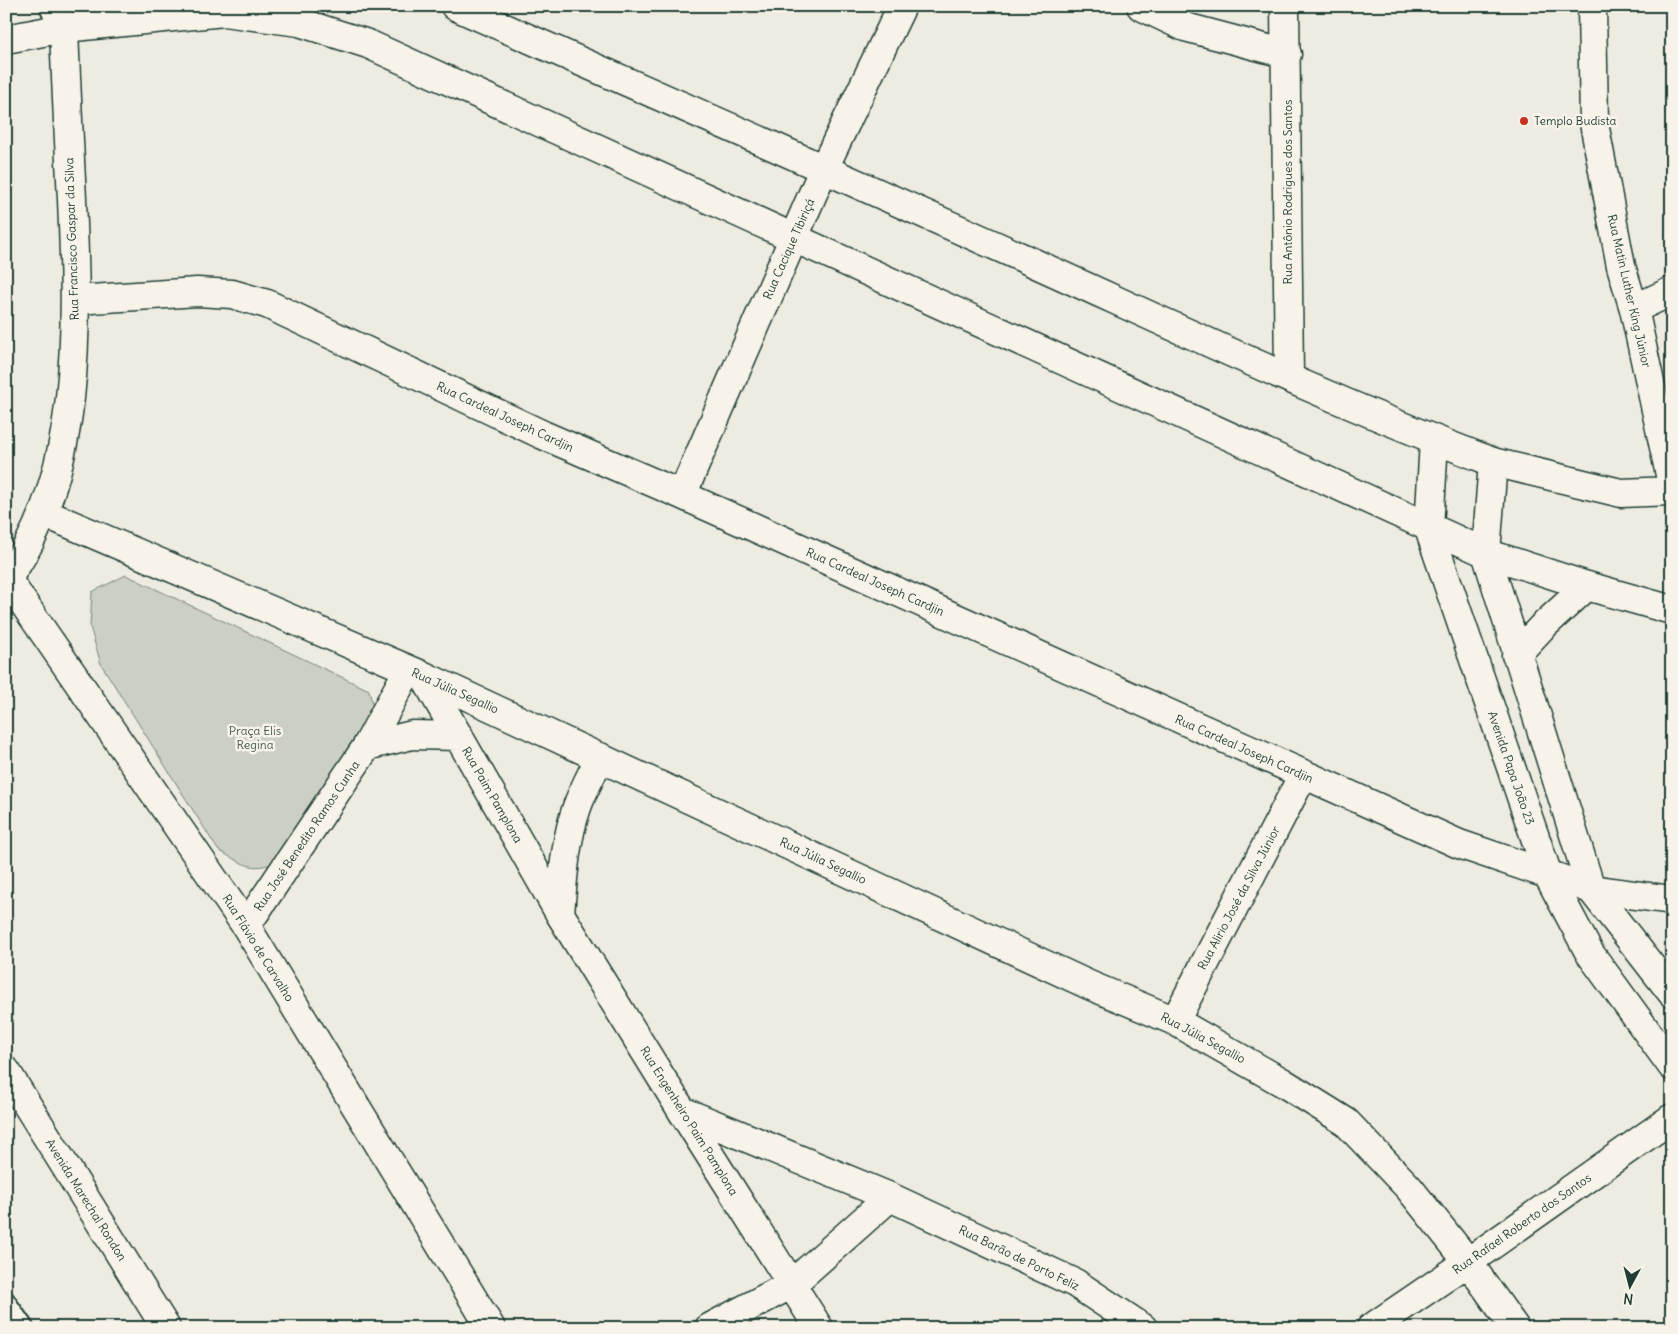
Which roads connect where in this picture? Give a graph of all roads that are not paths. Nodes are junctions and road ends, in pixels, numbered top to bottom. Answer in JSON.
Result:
{"nodes":[{"id":1,"x":455,"y":6,"type":"edge"},
{"id":2,"x":902,"y":6,"type":"edge"},
{"id":3,"x":1141,"y":6,"type":"edge"},
{"id":4,"x":1286,"y":6,"type":"edge"},
{"id":5,"x":1592,"y":6,"type":"edge"},
{"id":6,"x":59,"y":17,"type":"edge"},
{"id":7,"x":6,"y":39,"type":"edge"},
{"id":8,"x":1287,"y":54,"type":"junction"},
{"id":9,"x":824,"y":168,"type":"junction"},
{"id":10,"x":794,"y":236,"type":"junction"},
{"id":11,"x":1672,"y":291,"type":"edge"},
{"id":12,"x":76,"y":300,"type":"junction"},
{"id":13,"x":1634,"y":309,"type":"junction"},
{"id":14,"x":1289,"y":378,"type":"junction"},
{"id":15,"x":1434,"y":440,"type":"junction"},
{"id":16,"x":1493,"y":462,"type":"junction"},
{"id":17,"x":1672,"y":484,"type":"edge"},
{"id":18,"x":1672,"y":491,"type":"edge"},
{"id":19,"x":682,"y":495,"type":"junction"},
{"id":20,"x":44,"y":513,"type":"junction"},
{"id":21,"x":1428,"y":529,"type":"junction"},
{"id":22,"x":1486,"y":553,"type":"junction"},
{"id":23,"x":7,"y":579,"type":"edge"},
{"id":24,"x":1586,"y":586,"type":"junction"},
{"id":25,"x":1672,"y":610,"type":"edge"},
{"id":26,"x":1516,"y":655,"type":"junction"},
{"id":27,"x":416,"y":673,"type":"junction"},
{"id":28,"x":459,"y":736,"type":"junction"},
{"id":29,"x":367,"y":746,"type":"junction"},
{"id":30,"x":600,"y":757,"type":"junction"},
{"id":31,"x":1303,"y":776,"type":"junction"},
{"id":32,"x":1548,"y":875,"type":"junction"},
{"id":33,"x":1591,"y":890,"type":"junction"},
{"id":34,"x":1672,"y":900,"type":"edge"},
{"id":35,"x":560,"y":914,"type":"junction"},
{"id":36,"x":246,"y":926,"type":"junction"},
{"id":37,"x":1672,"y":993,"type":"edge"},
{"id":38,"x":1175,"y":1021,"type":"junction"},
{"id":39,"x":1672,"y":1066,"type":"edge"},
{"id":40,"x":6,"y":1071,"type":"edge"},
{"id":41,"x":682,"y":1111,"type":"junction"},
{"id":42,"x":1672,"y":1118,"type":"edge"},
{"id":43,"x":890,"y":1197,"type":"junction"},
{"id":44,"x":1468,"y":1262,"type":"junction"},
{"id":45,"x":792,"y":1284,"type":"junction"},
{"id":46,"x":6,"y":1299,"type":"edge"},
{"id":47,"x":26,"y":1328,"type":"edge"},
{"id":48,"x":166,"y":1328,"type":"edge"},
{"id":49,"x":491,"y":1328,"type":"edge"},
{"id":50,"x":709,"y":1328,"type":"edge"},
{"id":51,"x":819,"y":1328,"type":"edge"},
{"id":52,"x":1143,"y":1328,"type":"edge"},
{"id":53,"x":1371,"y":1328,"type":"edge"},
{"id":54,"x":1515,"y":1328,"type":"edge"}],
"edges":[{"from":1,"to":9,"type":"street"},
{"from":2,"to":9,"type":"street","name":"Rua Cacique Tibiriçá"},
{"from":3,"to":8,"type":"street"},
{"from":4,"to":8,"type":"street","name":"Rua Antônio Rodrigues dos Santos"},
{"from":5,"to":13,"type":"street","name":"Rua Matin Luther King Júnior"},
{"from":6,"to":7,"type":"street"},
{"from":6,"to":10,"type":"street"},
{"from":6,"to":12,"type":"street","name":"Rua Francisco Gaspar da Silva"},
{"from":8,"to":14,"type":"street","name":"Rua Antônio Rodrigues dos Santos"},
{"from":9,"to":10,"type":"street","name":"Rua Cacique Tibiriçá"},
{"from":9,"to":14,"type":"street"},
{"from":10,"to":19,"type":"street","name":"Rua Cacique Tibiriçá"},
{"from":10,"to":21,"type":"street"},
{"from":11,"to":13,"type":"street"},
{"from":12,"to":19,"type":"street","name":"Rua Cardeal Joseph Cardjin"},
{"from":12,"to":20,"type":"street","name":"Rua Francisco Gaspar da Silva"},
{"from":13,"to":17,"type":"street","name":"Rua Matin Luther King Júnior"},
{"from":14,"to":15,"type":"street"},
{"from":15,"to":16,"type":"street"},
{"from":15,"to":21,"type":"street","name":"Avenida Papa João 23"},
{"from":16,"to":18,"type":"street"},
{"from":16,"to":22,"type":"street"},
{"from":19,"to":31,"type":"street","name":"Rua Cardeal Joseph Cardjin"},
{"from":20,"to":23,"type":"street","name":"Rua Francisco Gaspar da Silva"},
{"from":20,"to":27,"type":"street","name":"Rua Júlia Segallio"},
{"from":21,"to":22,"type":"street"},
{"from":21,"to":32,"type":"street","name":"Avenida Papa João 23"},
{"from":22,"to":24,"type":"street"},
{"from":22,"to":26,"type":"street"},
{"from":23,"to":36,"type":"street","name":"Rua Flávio de Carvalho"},
{"from":24,"to":25,"type":"street"},
{"from":24,"to":26,"type":"street"},
{"from":26,"to":33,"type":"street"},
{"from":27,"to":28,"type":"street","name":"Rua Paim Pamplona"},
{"from":27,"to":29,"type":"street","name":"Rua José Benedito Ramos Cunha"},
{"from":27,"to":30,"type":"street","name":"Rua Júlia Segallio"},
{"from":28,"to":29,"type":"street","name":"Rua José Benedito Ramos Cunha"},
{"from":28,"to":35,"type":"street","name":"Rua Paim Pamplona"},
{"from":29,"to":36,"type":"street","name":"Rua José Benedito Ramos Cunha"},
{"from":30,"to":35,"type":"street"},
{"from":30,"to":38,"type":"street","name":"Rua Júlia Segallio"},
{"from":31,"to":32,"type":"street","name":"Rua Cardeal Joseph Cardjin"},
{"from":31,"to":38,"type":"street","name":"Rua Alirio José da Silva Júnior"},
{"from":32,"to":33,"type":"street","name":"Rua Cardeal Joseph Cardjin"},
{"from":32,"to":39,"type":"street","name":"Avenida Papa João 23"},
{"from":33,"to":34,"type":"street","name":"Rua Cardeal Joseph Cardjin"},
{"from":33,"to":37,"type":"street"},
{"from":35,"to":41,"type":"street","name":"Rua Engenheiro Paim Pamplona"},
{"from":36,"to":49,"type":"street","name":"Rua Flávio de Carvalho"},
{"from":38,"to":44,"type":"street","name":"Rua Júlia Segallio"},
{"from":40,"to":48,"type":"street","name":"Avenida Marechal Rondon"},
{"from":41,"to":43,"type":"street","name":"Rua Barão de Porto Feliz"},
{"from":41,"to":45,"type":"street","name":"Rua Engenheiro Paim Pamplona"},
{"from":42,"to":44,"type":"street","name":"Rua Rafael Roberto dos Santos"},
{"from":43,"to":45,"type":"street"},
{"from":43,"to":52,"type":"street","name":"Rua Barão de Porto Feliz"},
{"from":44,"to":53,"type":"street","name":"Rua Rafael Roberto dos Santos"},
{"from":44,"to":54,"type":"street","name":"Rua Júlia Segallio"},
{"from":45,"to":50,"type":"street"},
{"from":45,"to":51,"type":"street","name":"Rua Engenheiro Paim Pamplona"},
{"from":46,"to":47,"type":"lane"}]}
